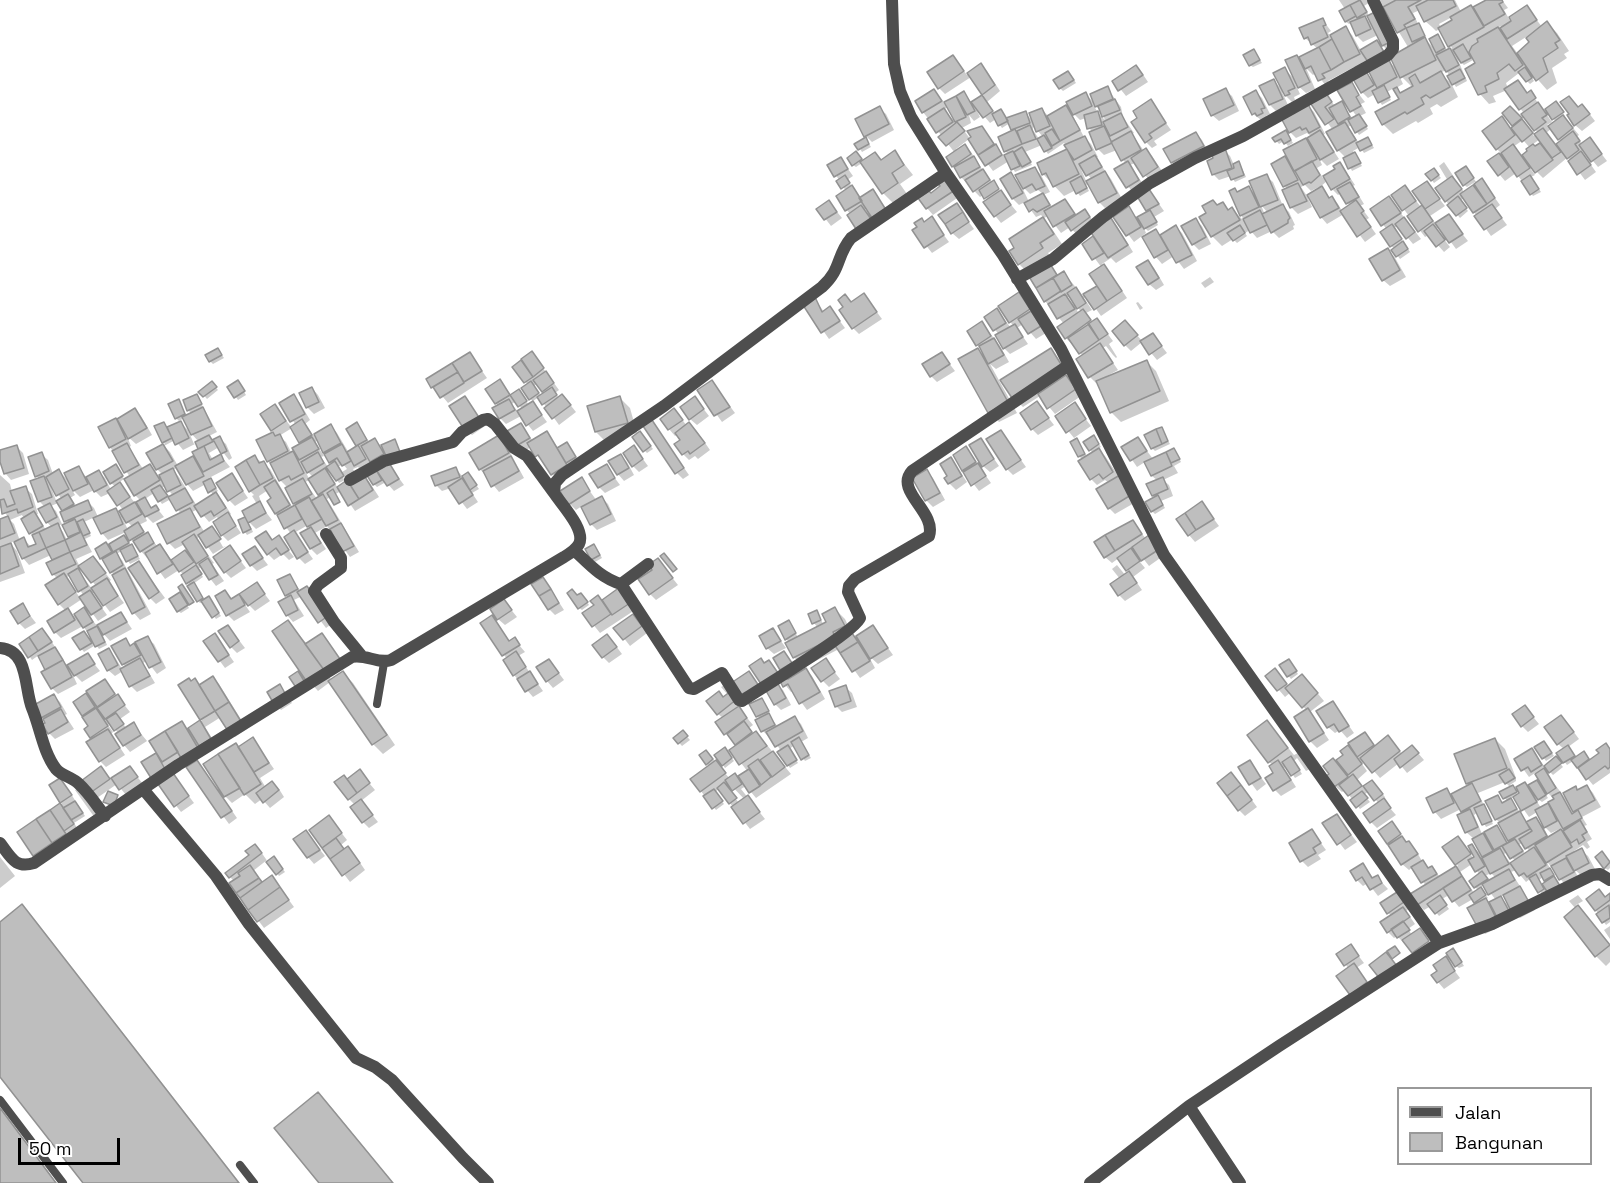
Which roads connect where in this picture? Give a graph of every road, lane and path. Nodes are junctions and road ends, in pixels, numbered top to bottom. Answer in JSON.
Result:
{"nodes":[{"id":1,"x":892,"y":0,"type":"edge"},
{"id":2,"x":1373,"y":0,"type":"edge"},
{"id":3,"x":946,"y":173,"type":"junction"},
{"id":4,"x":1017,"y":279,"type":"junction"},
{"id":5,"x":1070,"y":365,"type":"junction"},
{"id":6,"x":350,"y":480,"type":"dead end"},
{"id":7,"x":554,"y":493,"type":"junction"},
{"id":8,"x":326,"y":534,"type":"dead end"},
{"id":9,"x":574,"y":550,"type":"junction"},
{"id":10,"x":648,"y":564,"type":"dead end"},
{"id":11,"x":621,"y":584,"type":"junction"},
{"id":12,"x":0,"y":648,"type":"edge"},
{"id":13,"x":361,"y":655,"type":"junction"},
{"id":14,"x":384,"y":663,"type":"junction"},
{"id":15,"x":377,"y":704,"type":"dead end"},
{"id":16,"x":143,"y":789,"type":"junction"},
{"id":17,"x":105,"y":816,"type":"junction"},
{"id":18,"x":0,"y":843,"type":"edge"},
{"id":19,"x":1610,"y":880,"type":"edge"},
{"id":20,"x":1438,"y":943,"type":"junction"},
{"id":21,"x":0,"y":1100,"type":"edge"},
{"id":22,"x":1189,"y":1106,"type":"junction"},
{"id":23,"x":240,"y":1165,"type":"dead end"},
{"id":24,"x":63,"y":1183,"type":"edge"},
{"id":25,"x":254,"y":1183,"type":"edge"},
{"id":26,"x":488,"y":1183,"type":"edge"},
{"id":27,"x":1090,"y":1183,"type":"edge"},
{"id":28,"x":1240,"y":1183,"type":"edge"}],
"edges":[{"from":1,"to":3,"type":"street"},
{"from":2,"to":4,"type":"street"},
{"from":3,"to":4,"type":"street"},
{"from":3,"to":7,"type":"street"},
{"from":4,"to":5,"type":"street"},
{"from":5,"to":11,"type":"street"},
{"from":5,"to":20,"type":"street"},
{"from":6,"to":7,"type":"street"},
{"from":7,"to":9,"type":"street"},
{"from":8,"to":13,"type":"street"},
{"from":9,"to":11,"type":"street"},
{"from":9,"to":14,"type":"street"},
{"from":10,"to":11,"type":"street"},
{"from":12,"to":17,"type":"street"},
{"from":13,"to":14,"type":"street"},
{"from":13,"to":16,"type":"street"},
{"from":14,"to":15,"type":"lane"},
{"from":16,"to":17,"type":"street"},
{"from":16,"to":26,"type":"street"},
{"from":17,"to":18,"type":"street"},
{"from":19,"to":20,"type":"street"},
{"from":20,"to":22,"type":"street"},
{"from":21,"to":24,"type":"lane"},
{"from":22,"to":27,"type":"street"},
{"from":22,"to":28,"type":"street"},
{"from":23,"to":25,"type":"lane"}]}
